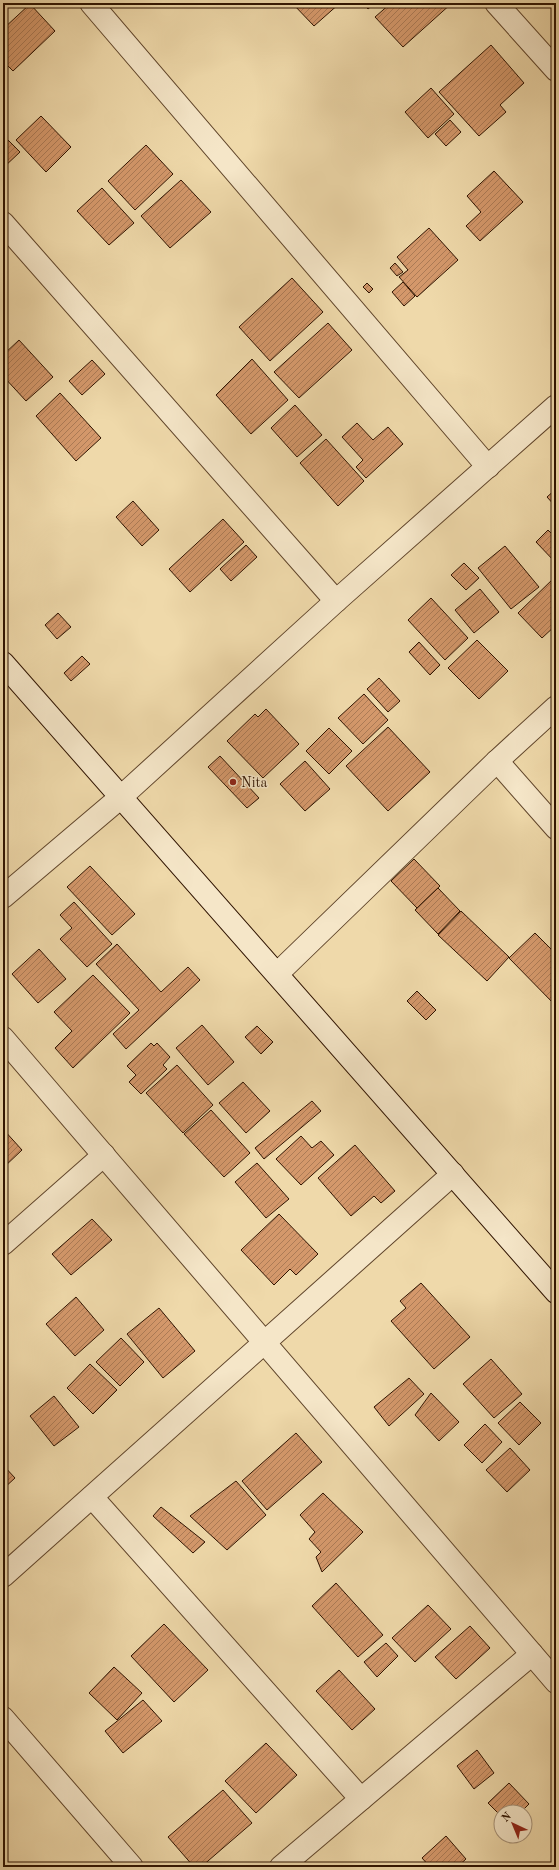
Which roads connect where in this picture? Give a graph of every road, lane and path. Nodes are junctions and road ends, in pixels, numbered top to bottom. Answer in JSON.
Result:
{"nodes":[{"id":1,"x":91,"y":3,"type":"edge"},
{"id":2,"x":496,"y":3,"type":"edge"},
{"id":3,"x":556,"y":70,"type":"edge"},
{"id":4,"x":3,"y":223,"type":"edge"},
{"id":5,"x":556,"y":406,"type":"edge"},
{"id":6,"x":488,"y":467,"type":"junction"},
{"id":7,"x":336,"y":601,"type":"junction"},
{"id":8,"x":3,"y":663,"type":"edge"},
{"id":9,"x":556,"y":707,"type":"edge"},
{"id":10,"x":497,"y":761,"type":"junction"},
{"id":11,"x":121,"y":797,"type":"junction"},
{"id":12,"x":556,"y":828,"type":"edge"},
{"id":13,"x":3,"y":897,"type":"edge"},
{"id":14,"x":277,"y":974,"type":"junction"},
{"id":15,"x":3,"y":1038,"type":"edge"},
{"id":16,"x":104,"y":1155,"type":"junction"},
{"id":17,"x":453,"y":1174,"type":"junction"},
{"id":18,"x":3,"y":1244,"type":"edge"},
{"id":19,"x":556,"y":1292,"type":"edge"},
{"id":20,"x":264,"y":1342,"type":"junction"},
{"id":21,"x":92,"y":1497,"type":"junction"},
{"id":22,"x":3,"y":1576,"type":"edge"},
{"id":23,"x":532,"y":1654,"type":"junction"},
{"id":24,"x":556,"y":1682,"type":"edge"},
{"id":25,"x":3,"y":1718,"type":"edge"},
{"id":26,"x":361,"y":1799,"type":"junction"},
{"id":27,"x":132,"y":1867,"type":"edge"},
{"id":28,"x":281,"y":1867,"type":"edge"}],
"edges":[{"from":1,"to":6,"type":"street"},
{"from":2,"to":3,"type":"street"},
{"from":4,"to":7,"type":"street"},
{"from":5,"to":6,"type":"street"},
{"from":6,"to":7,"type":"street"},
{"from":7,"to":11,"type":"street"},
{"from":8,"to":11,"type":"street"},
{"from":9,"to":10,"type":"street"},
{"from":10,"to":12,"type":"street"},
{"from":10,"to":14,"type":"street"},
{"from":11,"to":13,"type":"street"},
{"from":11,"to":14,"type":"street"},
{"from":14,"to":17,"type":"street"},
{"from":15,"to":16,"type":"street"},
{"from":16,"to":18,"type":"street"},
{"from":16,"to":20,"type":"street"},
{"from":17,"to":19,"type":"street"},
{"from":17,"to":20,"type":"street"},
{"from":20,"to":21,"type":"street"},
{"from":20,"to":23,"type":"street"},
{"from":21,"to":22,"type":"street"},
{"from":21,"to":26,"type":"street"},
{"from":23,"to":24,"type":"street"},
{"from":23,"to":26,"type":"street"},
{"from":25,"to":27,"type":"street"},
{"from":26,"to":28,"type":"street"}]}
